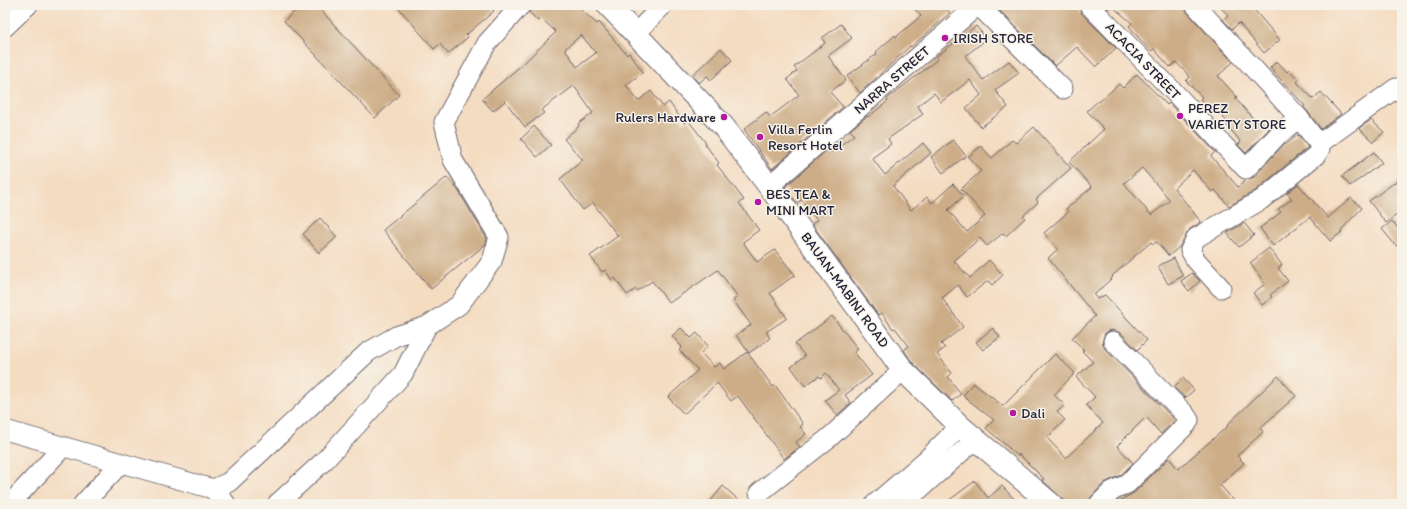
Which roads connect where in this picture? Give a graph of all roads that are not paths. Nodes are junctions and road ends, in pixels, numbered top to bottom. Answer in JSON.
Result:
{"nodes":[{"id":1,"x":28,"y":5,"type":"edge"},
{"id":2,"x":521,"y":5,"type":"edge"},
{"id":3,"x":663,"y":5,"type":"edge"},
{"id":4,"x":978,"y":5,"type":"edge"},
{"id":5,"x":1089,"y":5,"type":"edge"},
{"id":6,"x":1195,"y":5,"type":"edge"},
{"id":7,"x":610,"y":6,"type":"edge"},
{"id":8,"x":5,"y":27,"type":"edge"},
{"id":9,"x":636,"y":34,"type":"junction"},
{"id":10,"x":1063,"y":90,"type":"dead end"},
{"id":11,"x":1402,"y":94,"type":"edge"},
{"id":12,"x":1299,"y":118,"type":"junction"},
{"id":13,"x":1319,"y":144,"type":"junction"},
{"id":14,"x":769,"y":186,"type":"junction"},
{"id":15,"x":1220,"y":288,"type":"dead end"},
{"id":16,"x":427,"y":326,"type":"junction"},
{"id":17,"x":1113,"y":341,"type":"dead end"},
{"id":18,"x":903,"y":370,"type":"junction"},
{"id":19,"x":5,"y":430,"type":"edge"},
{"id":20,"x":968,"y":432,"type":"junction"},
{"id":21,"x":63,"y":447,"type":"junction"},
{"id":22,"x":120,"y":463,"type":"junction"},
{"id":23,"x":213,"y":489,"type":"junction"},
{"id":24,"x":759,"y":493,"type":"dead end"},
{"id":25,"x":10,"y":504,"type":"edge"},
{"id":26,"x":83,"y":504,"type":"edge"},
{"id":27,"x":226,"y":504,"type":"edge"},
{"id":28,"x":277,"y":504,"type":"edge"},
{"id":29,"x":875,"y":504,"type":"edge"},
{"id":30,"x":903,"y":504,"type":"edge"},
{"id":31,"x":1051,"y":504,"type":"edge"},
{"id":32,"x":1099,"y":504,"type":"edge"}],
"edges":[{"from":1,"to":8,"type":"street"},
{"from":2,"to":16,"type":"street"},
{"from":3,"to":9,"type":"street"},
{"from":4,"to":10,"type":"street"},
{"from":4,"to":14,"type":"street","name":"NARRA STREET"},
{"from":5,"to":12,"type":"street","name":"ACACIA STREET"},
{"from":6,"to":12,"type":"street"},
{"from":7,"to":9,"type":"main road","name":"BAUAN-MABINI ROAD"},
{"from":9,"to":14,"type":"main road","name":"BAUAN-MABINI ROAD"},
{"from":11,"to":13,"type":"street"},
{"from":12,"to":13,"type":"street"},
{"from":13,"to":15,"type":"street"},
{"from":14,"to":18,"type":"main road","name":"BAUAN-MABINI ROAD"},
{"from":16,"to":23,"type":"street"},
{"from":16,"to":28,"type":"street"},
{"from":17,"to":32,"type":"street"},
{"from":18,"to":20,"type":"main road","name":"BAUAN-MABINI ROAD"},
{"from":18,"to":24,"type":"street"},
{"from":19,"to":21,"type":"street"},
{"from":20,"to":29,"type":"street"},
{"from":20,"to":30,"type":"street"},
{"from":20,"to":31,"type":"main road","name":"BAUAN-MABINI ROAD"},
{"from":21,"to":22,"type":"street"},
{"from":21,"to":25,"type":"street"},
{"from":22,"to":23,"type":"street"},
{"from":22,"to":26,"type":"street"},
{"from":23,"to":27,"type":"street"}]}
